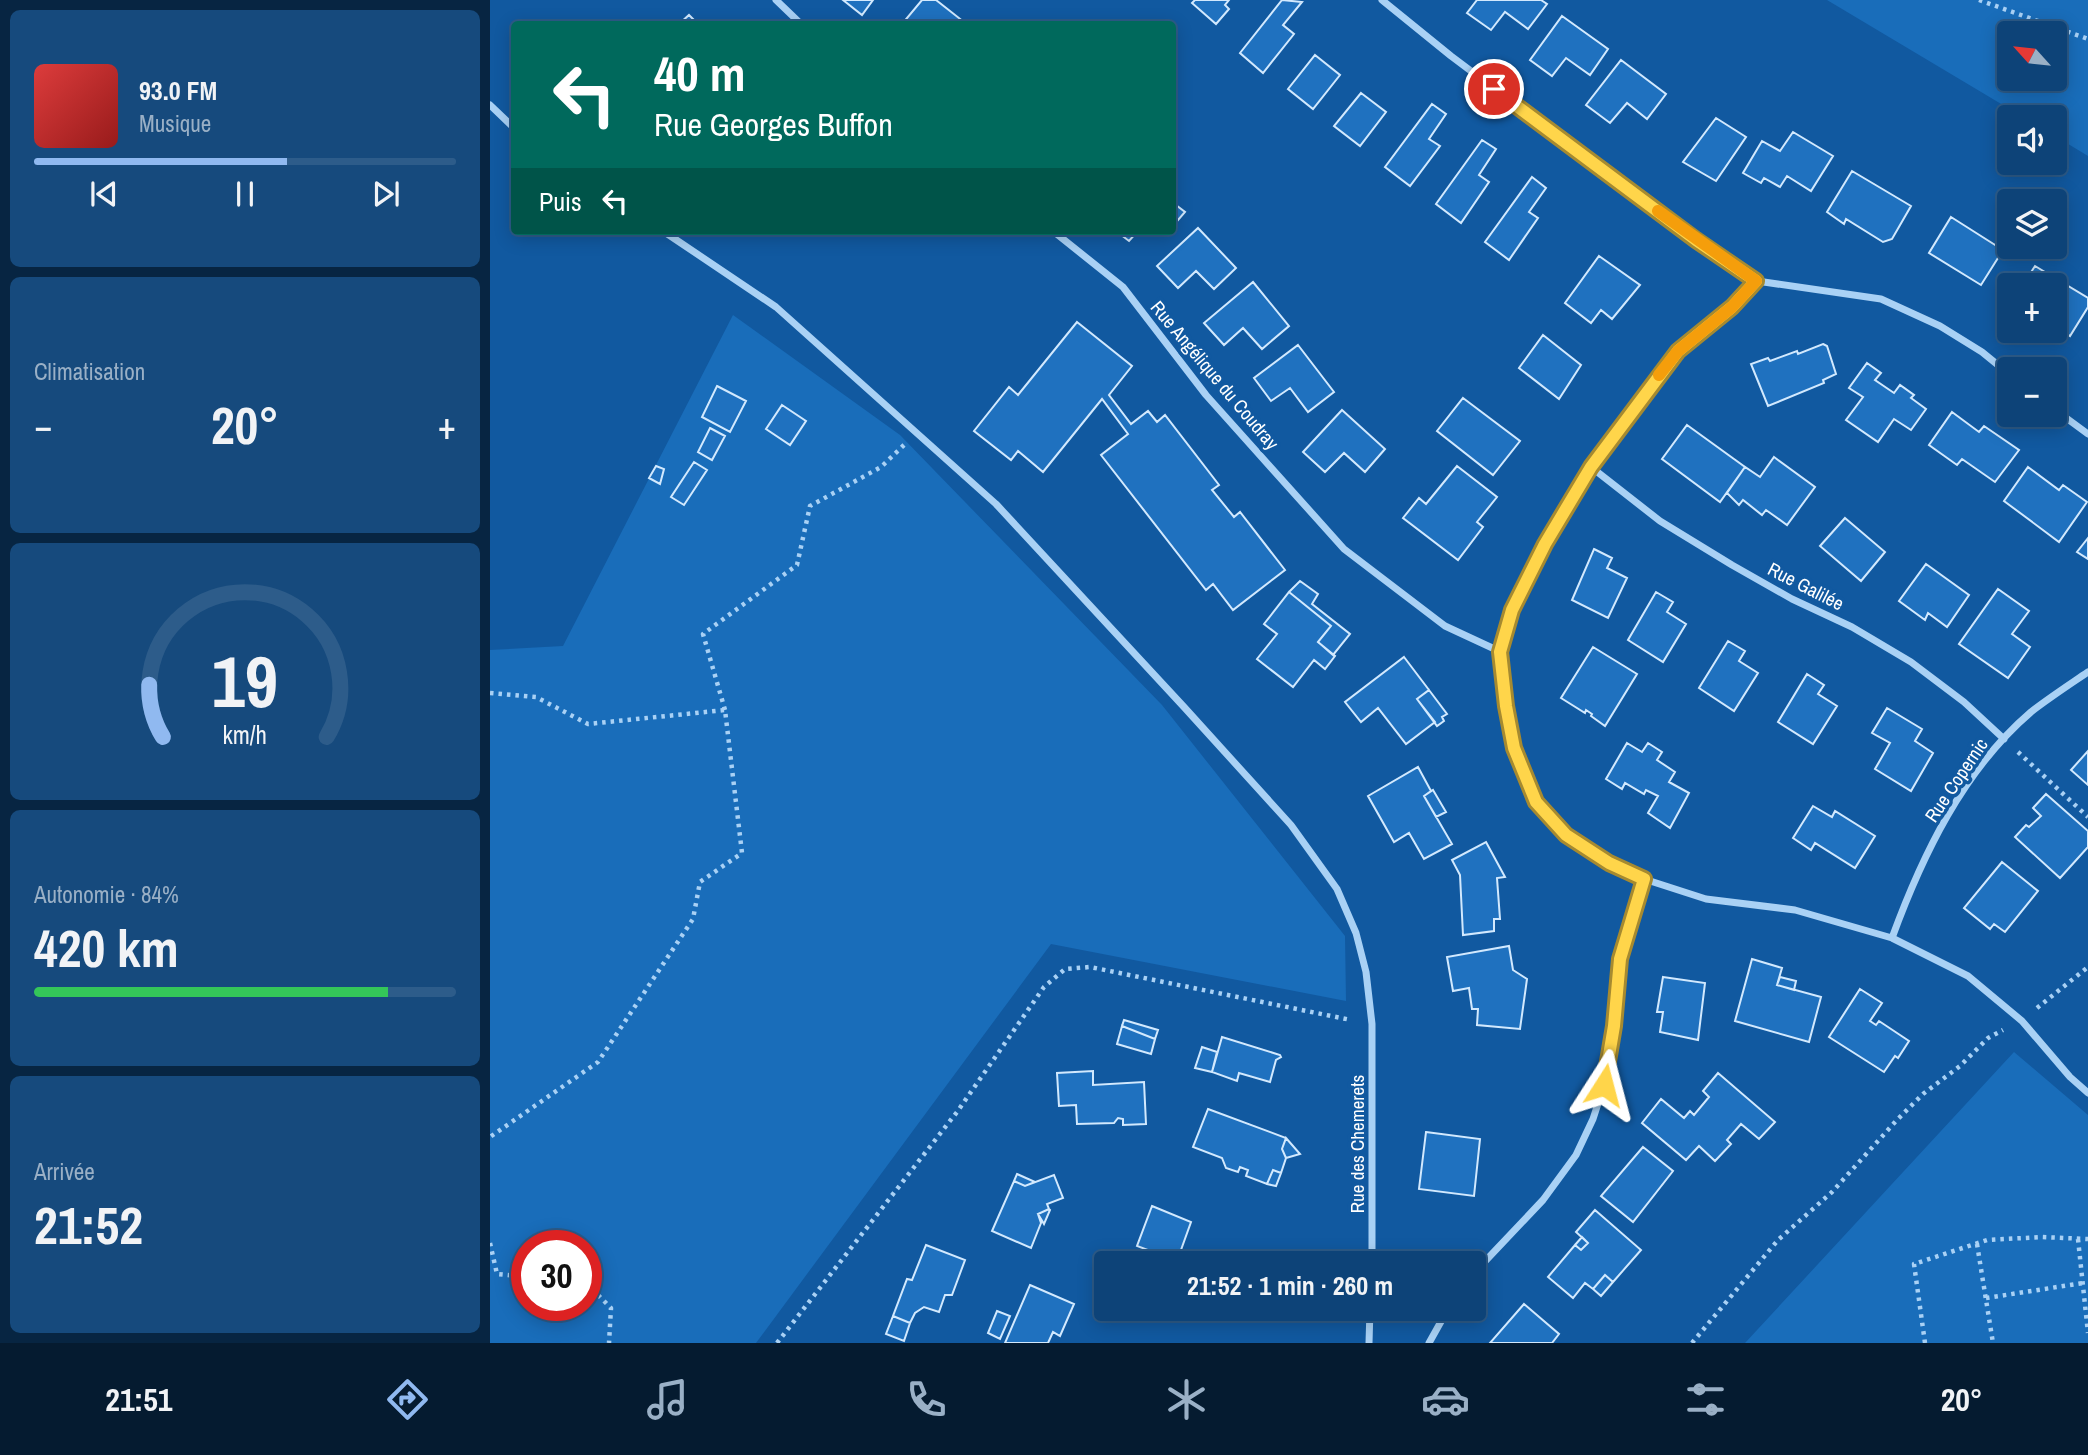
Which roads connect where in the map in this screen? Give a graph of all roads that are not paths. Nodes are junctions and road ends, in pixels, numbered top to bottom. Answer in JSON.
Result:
{"nodes":[{"id":1,"x":776,"y":0,"type":"edge"},
{"id":2,"x":1382,"y":0,"type":"edge"},
{"id":3,"x":798,"y":21,"type":"edge"},
{"id":4,"x":490,"y":105,"type":"edge"},
{"id":5,"x":511,"y":125,"type":"edge"},
{"id":6,"x":669,"y":235,"type":"edge"},
{"id":7,"x":1058,"y":235,"type":"edge"},
{"id":8,"x":1756,"y":281,"type":"junction"},
{"id":9,"x":1997,"y":364,"type":"edge"},
{"id":10,"x":2067,"y":419,"type":"edge"},
{"id":11,"x":2088,"y":434,"type":"edge"},
{"id":12,"x":1591,"y":467,"type":"junction"},
{"id":13,"x":1500,"y":652,"type":"junction"},
{"id":14,"x":2088,"y":673,"type":"edge"},
{"id":15,"x":2004,"y":739,"type":"junction"},
{"id":16,"x":1644,"y":879,"type":"junction"},
{"id":17,"x":1892,"y":937,"type":"junction"},
{"id":18,"x":2088,"y":1093,"type":"edge"},
{"id":19,"x":1372,"y":1251,"type":"edge"},
{"id":20,"x":1486,"y":1260,"type":"edge"},
{"id":21,"x":1369,"y":1321,"type":"edge"},
{"id":22,"x":1441,"y":1321,"type":"edge"},
{"id":23,"x":1368,"y":1343,"type":"edge"},
{"id":24,"x":1429,"y":1343,"type":"edge"}],
"edges":[{"from":1,"to":3,"type":"street"},
{"from":2,"to":8,"type":"street"},
{"from":4,"to":5,"type":"street"},
{"from":6,"to":19,"type":"street","name":"Rue des Chemerets"},
{"from":7,"to":13,"type":"street","name":"Rue Angélique du Coudray"},
{"from":8,"to":9,"type":"street"},
{"from":8,"to":12,"type":"street"},
{"from":10,"to":11,"type":"street"},
{"from":12,"to":13,"type":"street"},
{"from":12,"to":15,"type":"street","name":"Rue Galilée"},
{"from":13,"to":16,"type":"street"},
{"from":14,"to":15,"type":"street","name":"Rue Copernic"},
{"from":15,"to":17,"type":"street","name":"Rue Copernic"},
{"from":16,"to":17,"type":"street"},
{"from":16,"to":20,"type":"street"},
{"from":17,"to":18,"type":"street"},
{"from":21,"to":23,"type":"street"},
{"from":22,"to":24,"type":"street"}]}
